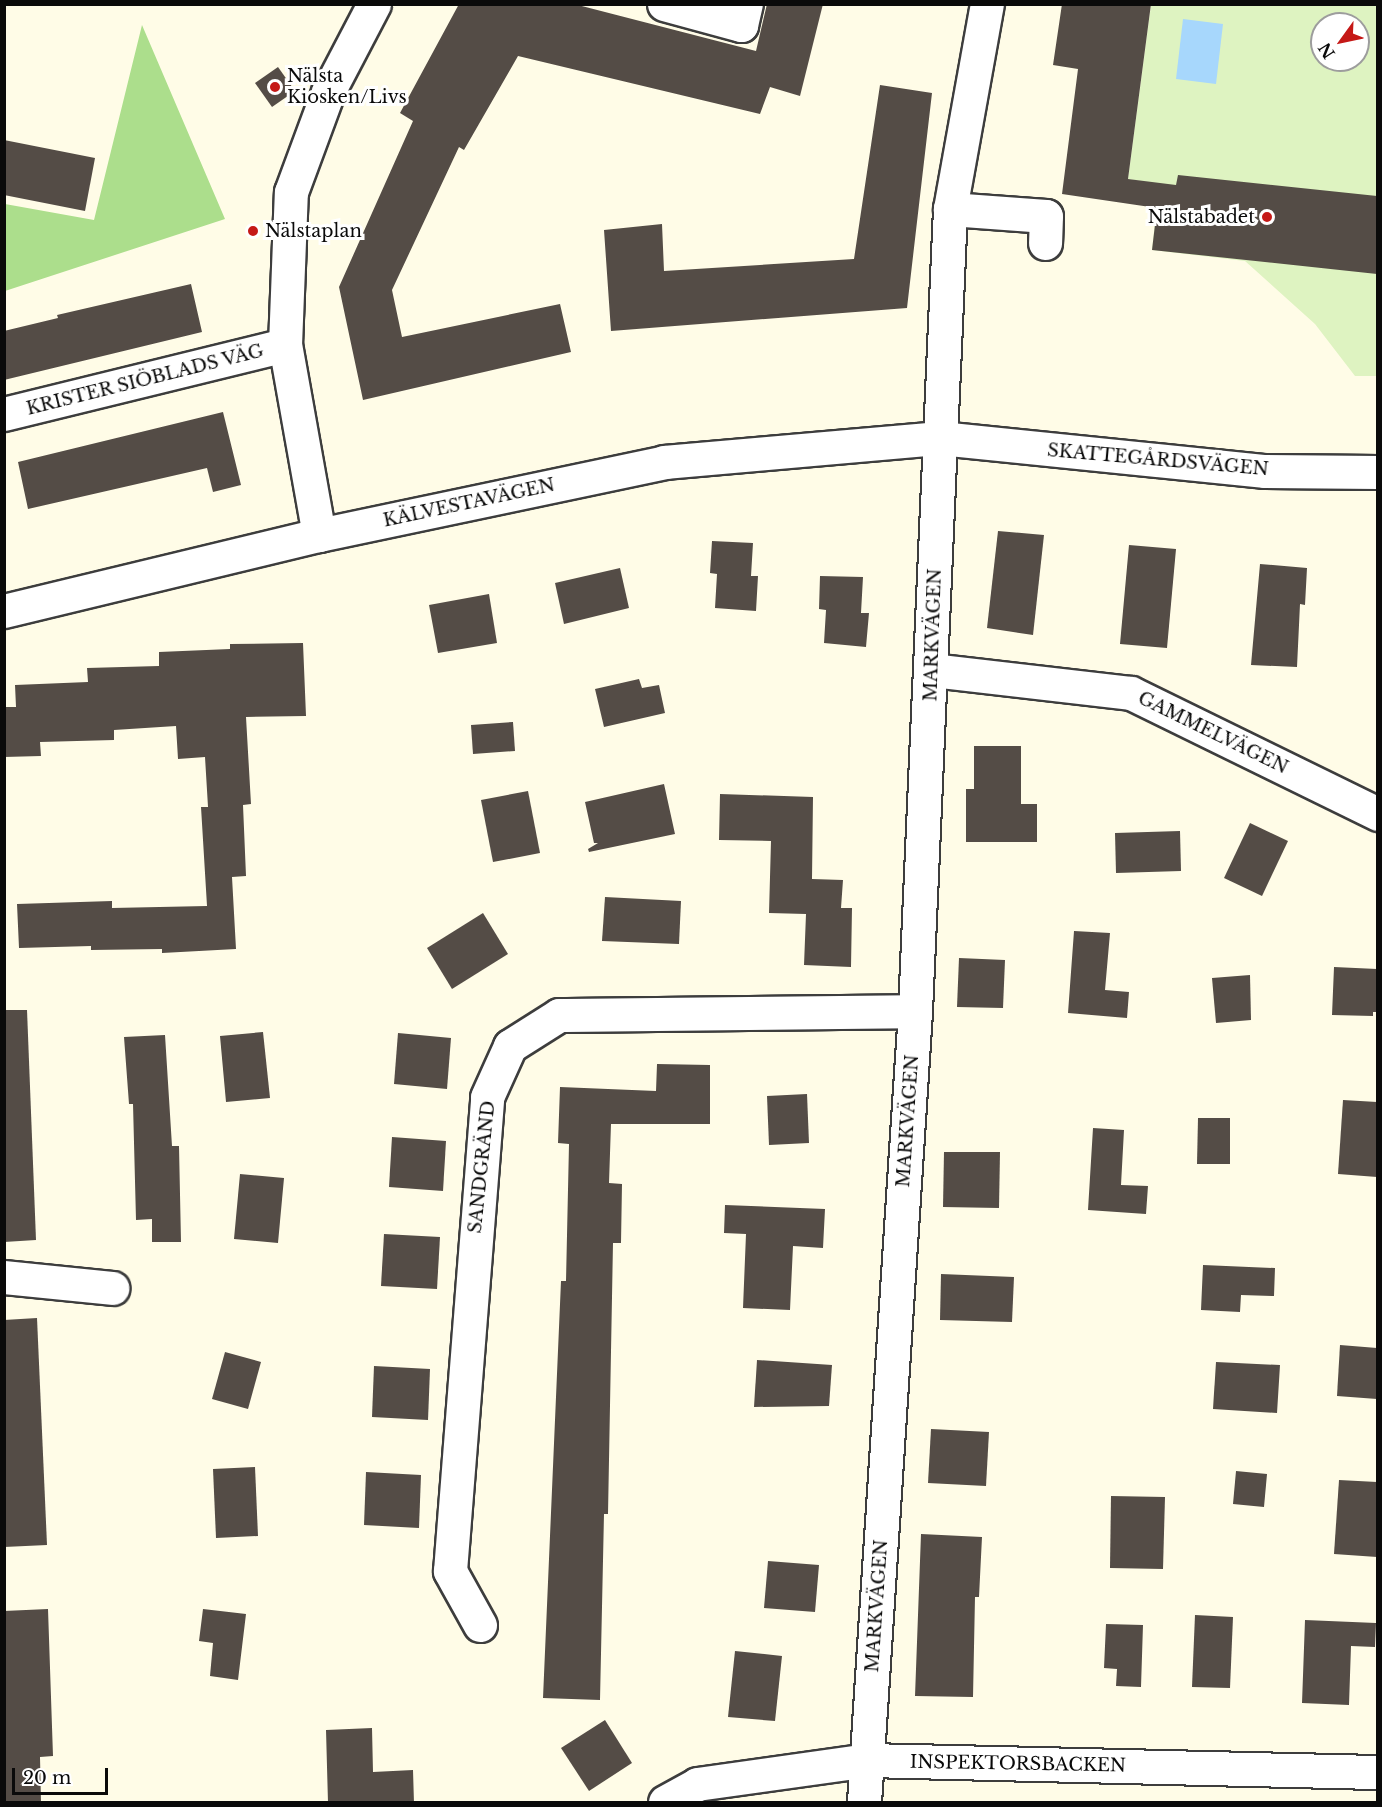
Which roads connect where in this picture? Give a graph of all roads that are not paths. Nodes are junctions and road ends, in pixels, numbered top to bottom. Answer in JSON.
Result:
{"nodes":[{"id":1,"x":374,"y":4,"type":"edge"},
{"id":2,"x":664,"y":4,"type":"edge"},
{"id":3,"x":746,"y":4,"type":"edge"},
{"id":4,"x":987,"y":4,"type":"edge"},
{"id":5,"x":950,"y":208,"type":"junction"},
{"id":6,"x":1045,"y":243,"type":"dead end"},
{"id":7,"x":285,"y":345,"type":"junction"},
{"id":8,"x":4,"y":414,"type":"edge"},
{"id":9,"x":940,"y":438,"type":"junction"},
{"id":10,"x":1377,"y":472,"type":"edge"},
{"id":11,"x":319,"y":535,"type":"junction"},
{"id":12,"x":4,"y":611,"type":"edge"},
{"id":13,"x":932,"y":670,"type":"junction"},
{"id":14,"x":1377,"y":814,"type":"edge"},
{"id":15,"x":915,"y":1011,"type":"junction"},
{"id":16,"x":4,"y":1277,"type":"edge"},
{"id":17,"x":112,"y":1288,"type":"dead end"},
{"id":18,"x":480,"y":1625,"type":"dead end"},
{"id":19,"x":867,"y":1760,"type":"junction"},
{"id":20,"x":1377,"y":1772,"type":"edge"},
{"id":21,"x":665,"y":1803,"type":"edge"},
{"id":22,"x":864,"y":1803,"type":"edge"}],
"edges":[{"from":1,"to":7,"type":"street"},
{"from":2,"to":3,"type":"street"},
{"from":4,"to":5,"type":"street","name":"MARKVÄGEN"},
{"from":5,"to":6,"type":"street"},
{"from":5,"to":9,"type":"street","name":"MARKVÄGEN"},
{"from":7,"to":8,"type":"street","name":"KRISTER SIÖBLADS VÄG"},
{"from":7,"to":11,"type":"street"},
{"from":9,"to":10,"type":"street","name":"SKATTEGÅRDSVÄGEN"},
{"from":9,"to":11,"type":"street","name":"KÄLVESTAVÄGEN"},
{"from":9,"to":13,"type":"street","name":"MARKVÄGEN"},
{"from":11,"to":12,"type":"street","name":"KÄLVESTAVÄGEN"},
{"from":13,"to":14,"type":"street","name":"GAMMELVÄGEN"},
{"from":13,"to":15,"type":"street","name":"MARKVÄGEN"},
{"from":15,"to":18,"type":"street","name":"SANDGRÄND"},
{"from":15,"to":19,"type":"street","name":"MARKVÄGEN"},
{"from":16,"to":17,"type":"street"},
{"from":19,"to":20,"type":"street","name":"INSPEKTORSBACKEN"},
{"from":19,"to":21,"type":"street","name":"INSPEKTORSBACKEN"},
{"from":19,"to":22,"type":"street","name":"MARKVÄGEN"}]}
